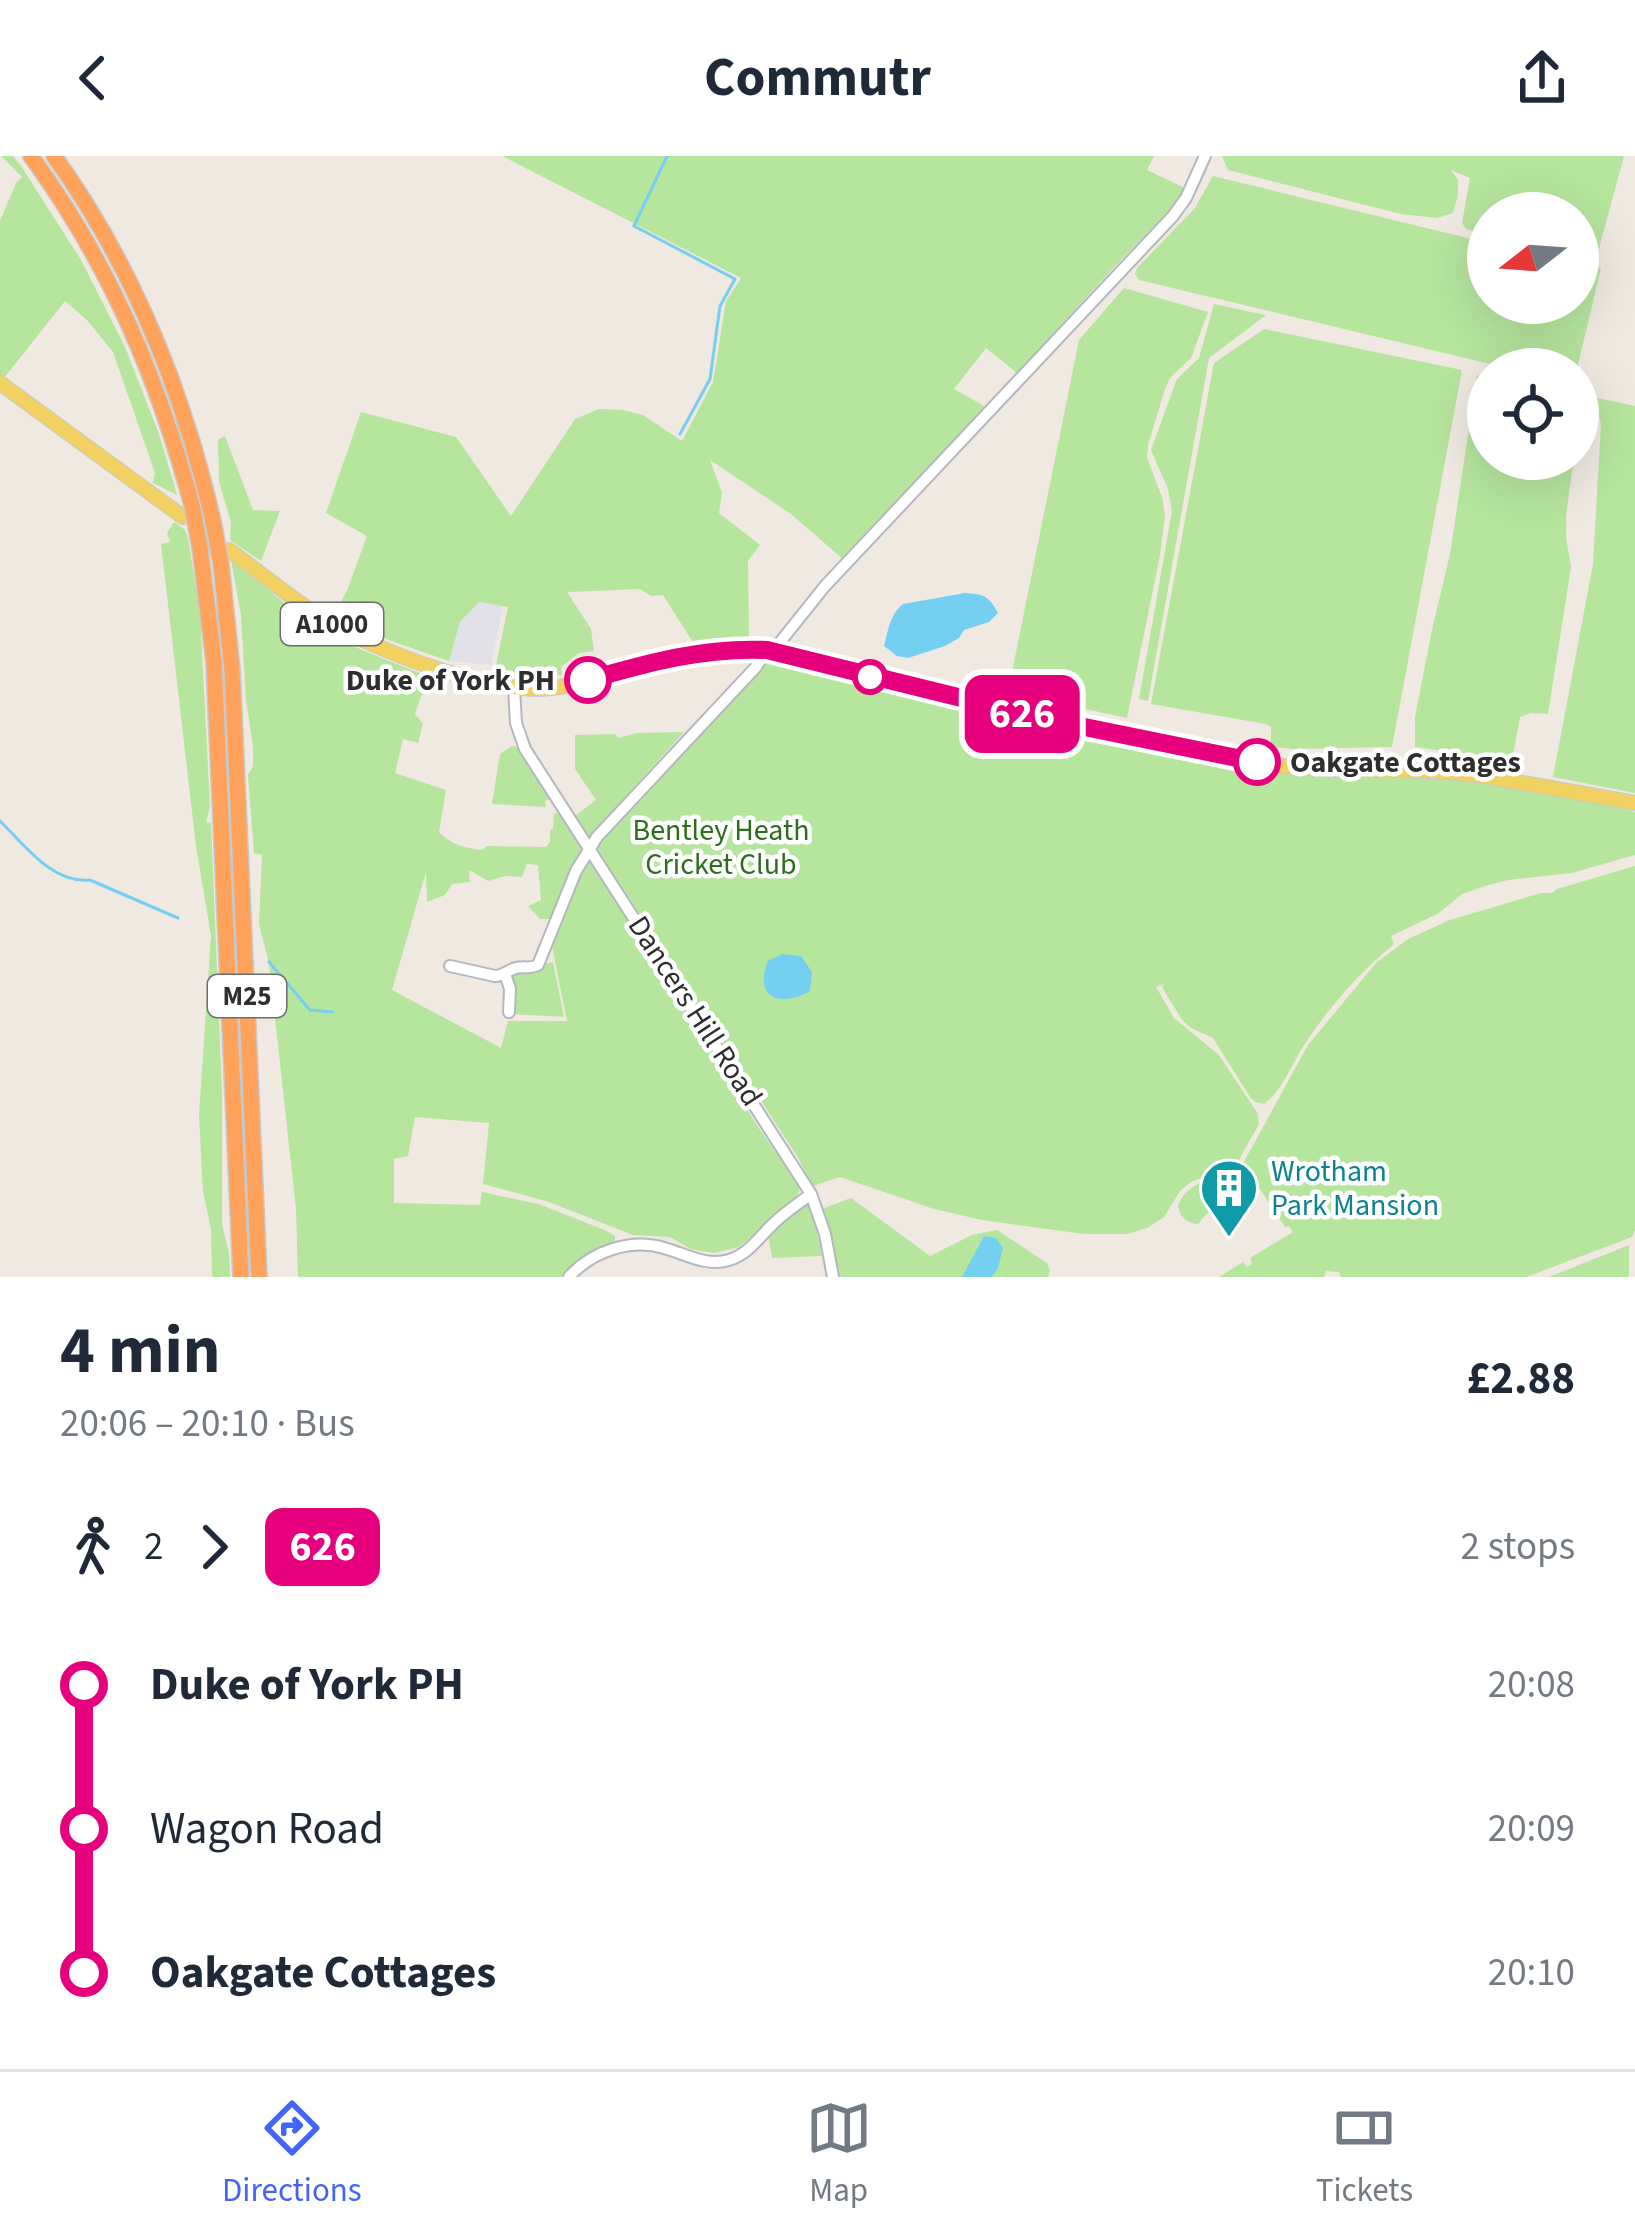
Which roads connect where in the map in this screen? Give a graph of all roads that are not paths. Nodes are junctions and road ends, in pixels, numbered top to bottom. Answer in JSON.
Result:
{"nodes":[{"id":1,"x":31,"y":156,"type":"edge"},
{"id":2,"x":53,"y":156,"type":"edge"},
{"id":3,"x":1205,"y":156,"type":"edge"},
{"id":4,"x":0,"y":383,"type":"edge"},
{"id":5,"x":188,"y":511,"type":"junction"},
{"id":6,"x":225,"y":557,"type":"junction"},
{"id":7,"x":770,"y":651,"type":"junction"},
{"id":8,"x":514,"y":688,"type":"junction"},
{"id":9,"x":1635,"y":802,"type":"edge"},
{"id":10,"x":590,"y":848,"type":"junction"},
{"id":11,"x":450,"y":966,"type":"dead end"},
{"id":12,"x":506,"y":974,"type":"junction"},
{"id":13,"x":508,"y":1012,"type":"dead end"},
{"id":14,"x":811,"y":1195,"type":"junction"},
{"id":15,"x":241,"y":1277,"type":"edge"},
{"id":16,"x":259,"y":1277,"type":"edge"},
{"id":17,"x":569,"y":1277,"type":"edge"},
{"id":18,"x":833,"y":1277,"type":"edge"}],
"edges":[{"from":1,"to":5,"type":"highway","number":"M25"},
{"from":2,"to":6,"type":"highway","number":"M25","bridge":true},
{"from":3,"to":7,"type":"street"},
{"from":4,"to":5,"type":"main road"},
{"from":5,"to":15,"type":"highway","number":"M25","bridge":true},
{"from":6,"to":8,"type":"main road","number":"A1000"},
{"from":6,"to":16,"type":"highway","number":"M25"},
{"from":7,"to":8,"type":"main road","number":"A1000"},
{"from":7,"to":9,"type":"main road","number":"A1000"},
{"from":7,"to":10,"type":"street"},
{"from":8,"to":10,"type":"street","name":"Dancers Hill Road"},
{"from":10,"to":12,"type":"street"},
{"from":10,"to":14,"type":"street","name":"Dancers Hill Road"},
{"from":11,"to":12,"type":"street"},
{"from":12,"to":13,"type":"street"},
{"from":14,"to":17,"type":"street"},
{"from":14,"to":18,"type":"street","name":"Dancers Hill Road"}]}
